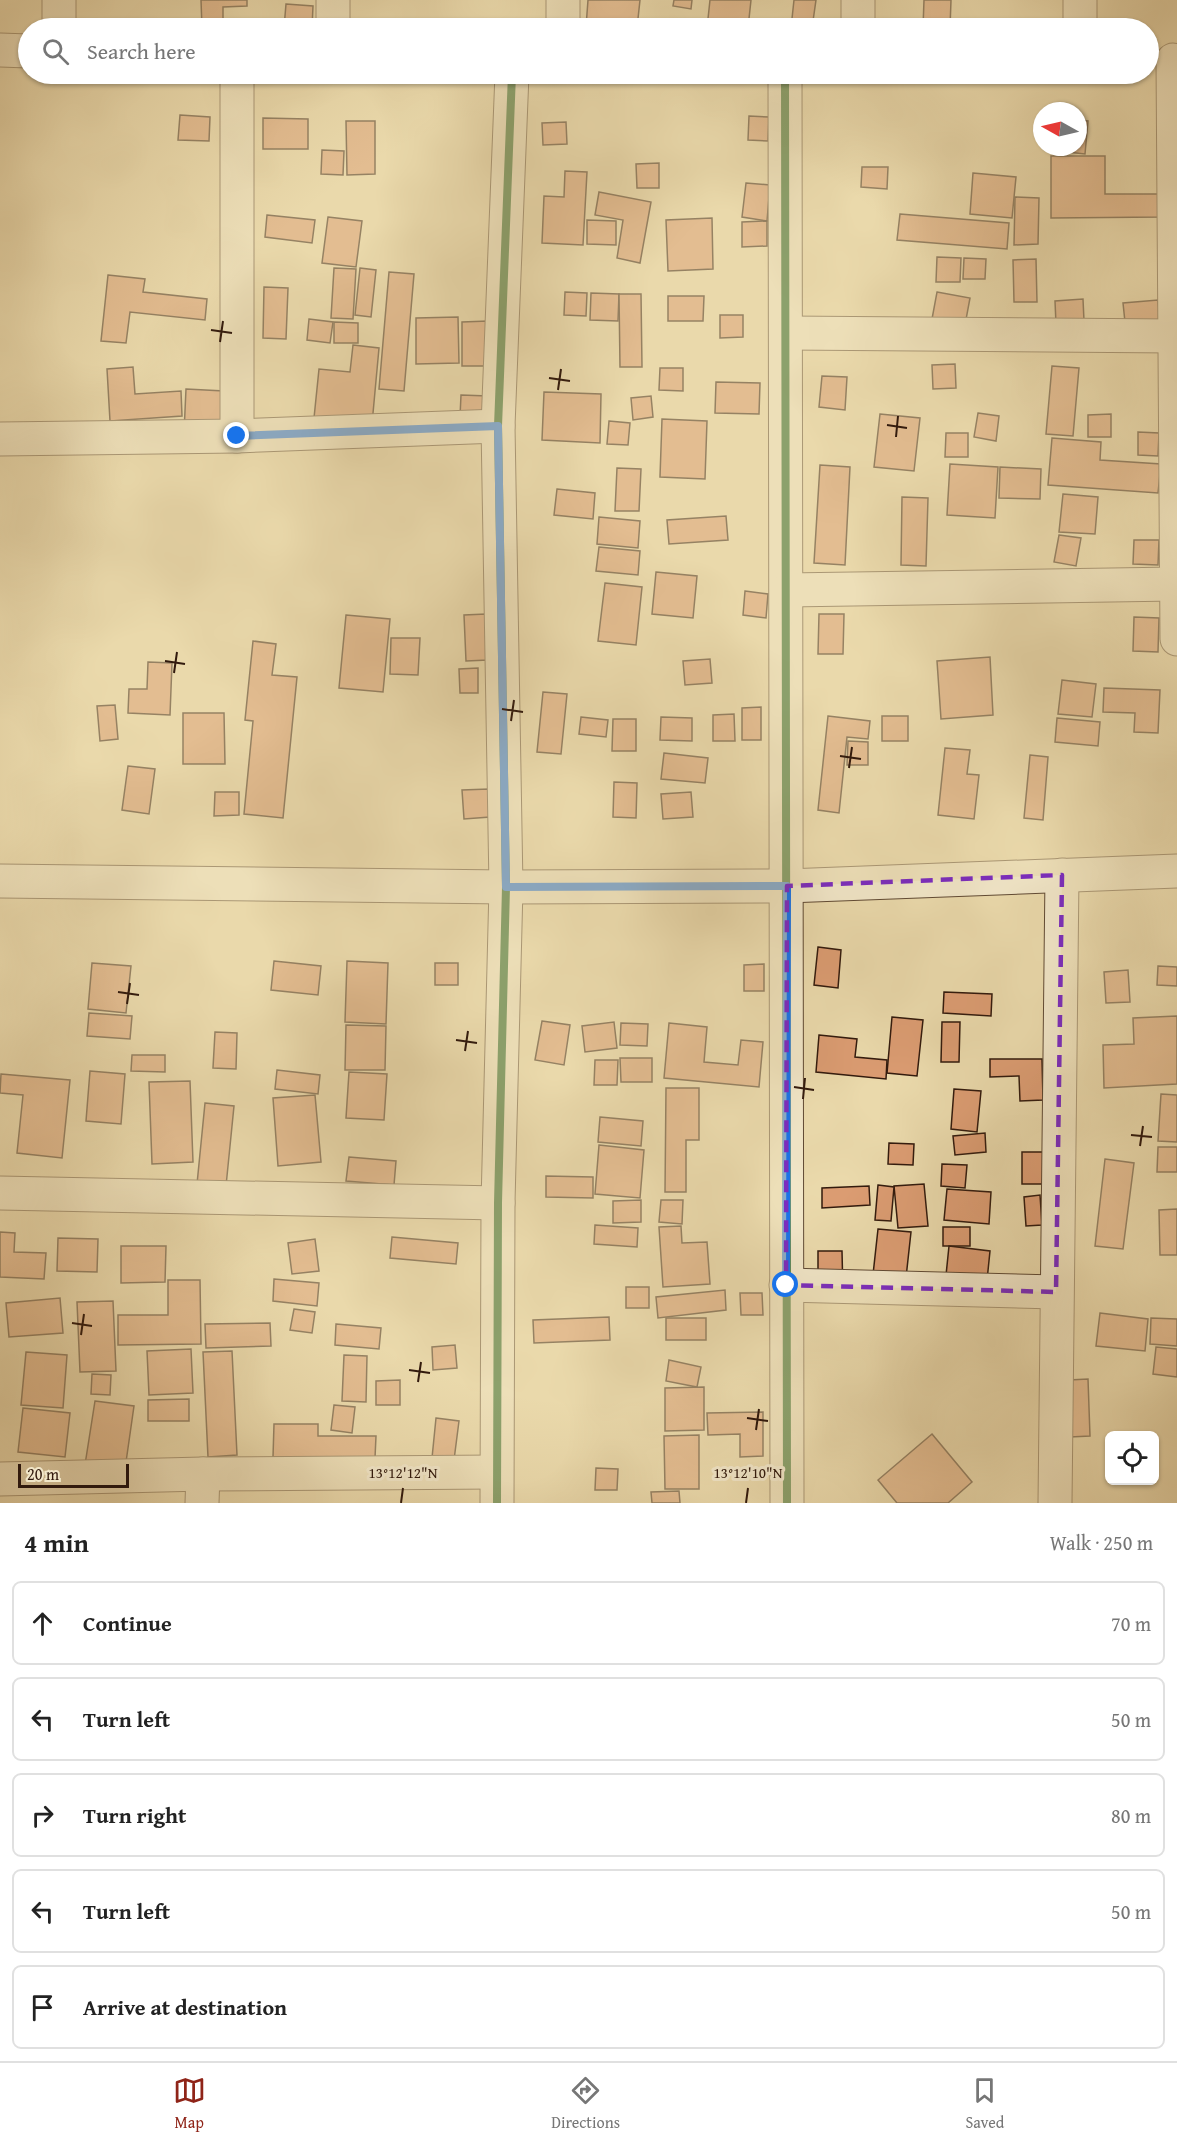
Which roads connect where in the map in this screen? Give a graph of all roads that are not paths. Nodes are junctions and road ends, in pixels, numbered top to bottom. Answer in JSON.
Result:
{"nodes":[{"id":1,"x":59,"y":0,"type":"edge"},
{"id":2,"x":333,"y":0,"type":"edge"},
{"id":3,"x":564,"y":0,"type":"edge"},
{"id":4,"x":858,"y":0,"type":"edge"},
{"id":5,"x":1080,"y":0,"type":"edge"},
{"id":6,"x":58,"y":18,"type":"edge"},
{"id":7,"x":333,"y":18,"type":"edge"},
{"id":8,"x":563,"y":18,"type":"edge"},
{"id":9,"x":858,"y":18,"type":"edge"},
{"id":10,"x":1080,"y":18,"type":"edge"},
{"id":11,"x":0,"y":50,"type":"edge"},
{"id":12,"x":18,"y":51,"type":"edge"},
{"id":13,"x":1166,"y":60,"type":"edge"},
{"id":14,"x":237,"y":84,"type":"edge"},
{"id":15,"x":512,"y":84,"type":"edge"},
{"id":16,"x":785,"y":84,"type":"edge"},
{"id":17,"x":786,"y":333,"type":"junction"},
{"id":18,"x":1174,"y":336,"type":"junction"},
{"id":19,"x":498,"y":426,"type":"junction"},
{"id":20,"x":237,"y":436,"type":"junction"},
{"id":21,"x":0,"y":439,"type":"edge"},
{"id":22,"x":1175,"y":584,"type":"junction"},
{"id":23,"x":787,"y":590,"type":"junction"},
{"id":24,"x":1177,"y":639,"type":"edge"},
{"id":25,"x":1177,"y":871,"type":"edge"},
{"id":26,"x":1062,"y":875,"type":"junction"},
{"id":27,"x":0,"y":881,"type":"edge"},
{"id":28,"x":787,"y":886,"type":"junction"},
{"id":29,"x":506,"y":887,"type":"junction"},
{"id":30,"x":0,"y":1193,"type":"edge"},
{"id":31,"x":498,"y":1203,"type":"junction"},
{"id":32,"x":786,"y":1285,"type":"junction"},
{"id":33,"x":1056,"y":1292,"type":"junction"},
{"id":34,"x":0,"y":1479,"type":"edge"},
{"id":35,"x":496,"y":1487,"type":"edge"},
{"id":36,"x":203,"y":1488,"type":"edge"},
{"id":37,"x":787,"y":1503,"type":"edge"},
{"id":38,"x":1055,"y":1503,"type":"edge"}],
"edges":[{"from":1,"to":6,"type":"street"},
{"from":2,"to":7,"type":"street"},
{"from":3,"to":8,"type":"street"},
{"from":4,"to":9,"type":"street"},
{"from":5,"to":10,"type":"street"},
{"from":11,"to":12,"type":"street"},
{"from":13,"to":18,"type":"street"},
{"from":14,"to":20,"type":"street"},
{"from":15,"to":19,"type":"street"},
{"from":16,"to":17,"type":"street"},
{"from":17,"to":18,"type":"street"},
{"from":17,"to":23,"type":"street"},
{"from":18,"to":22,"type":"street"},
{"from":19,"to":20,"type":"street"},
{"from":19,"to":29,"type":"street"},
{"from":20,"to":21,"type":"street"},
{"from":22,"to":23,"type":"street"},
{"from":22,"to":24,"type":"street"},
{"from":23,"to":28,"type":"street"},
{"from":25,"to":26,"type":"street"},
{"from":26,"to":28,"type":"street"},
{"from":26,"to":33,"type":"street"},
{"from":27,"to":29,"type":"street"},
{"from":28,"to":29,"type":"street"},
{"from":28,"to":32,"type":"street"},
{"from":29,"to":31,"type":"street"},
{"from":30,"to":31,"type":"street"},
{"from":31,"to":35,"type":"street"},
{"from":32,"to":33,"type":"street"},
{"from":32,"to":37,"type":"street"},
{"from":33,"to":38,"type":"street"},
{"from":34,"to":36,"type":"street"},
{"from":35,"to":36,"type":"street"}]}
